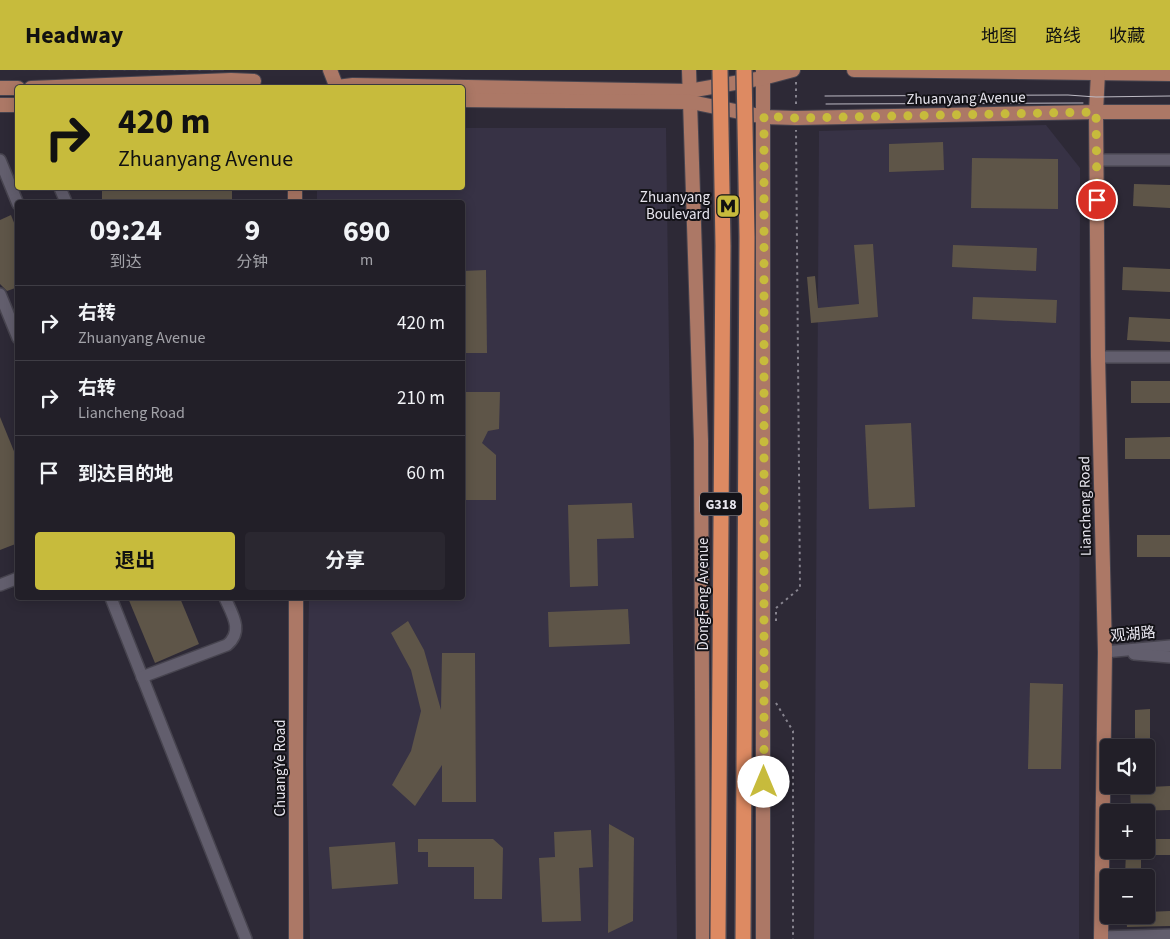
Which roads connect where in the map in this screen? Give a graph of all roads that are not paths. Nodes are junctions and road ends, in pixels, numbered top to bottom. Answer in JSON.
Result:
{"nodes":[{"id":1,"x":330,"y":70,"type":"edge"},
{"id":2,"x":689,"y":70,"type":"edge"},
{"id":3,"x":720,"y":70,"type":"edge"},
{"id":4,"x":744,"y":70,"type":"edge"},
{"id":5,"x":854,"y":70,"type":"edge"},
{"id":6,"x":1098,"y":71,"type":"edge"},
{"id":7,"x":763,"y":74,"type":"edge"},
{"id":8,"x":1170,"y":74,"type":"edge"},
{"id":9,"x":795,"y":75,"type":"edge"},
{"id":10,"x":256,"y":80,"type":"edge"},
{"id":11,"x":105,"y":85,"type":"edge"},
{"id":12,"x":336,"y":85,"type":"edge"},
{"id":13,"x":0,"y":88,"type":"edge"},
{"id":14,"x":15,"y":88,"type":"edge"},
{"id":15,"x":465,"y":89,"type":"edge"},
{"id":16,"x":690,"y":97,"type":"junction"},
{"id":17,"x":465,"y":100,"type":"edge"},
{"id":18,"x":15,"y":105,"type":"edge"},
{"id":19,"x":0,"y":106,"type":"edge"},
{"id":20,"x":1096,"y":112,"type":"junction"},
{"id":21,"x":1170,"y":112,"type":"edge"},
{"id":22,"x":764,"y":116,"type":"junction"},
{"id":23,"x":0,"y":160,"type":"edge"},
{"id":24,"x":1097,"y":160,"type":"junction"},
{"id":25,"x":1170,"y":160,"type":"edge"},
{"id":26,"x":16,"y":200,"type":"edge"},
{"id":27,"x":0,"y":294,"type":"edge"},
{"id":28,"x":15,"y":331,"type":"edge"},
{"id":29,"x":1098,"y":357,"type":"junction"},
{"id":30,"x":1170,"y":357,"type":"edge"},
{"id":31,"x":15,"y":579,"type":"edge"},
{"id":32,"x":0,"y":584,"type":"edge"},
{"id":33,"x":112,"y":600,"type":"edge"},
{"id":34,"x":226,"y":600,"type":"edge"},
{"id":35,"x":296,"y":600,"type":"edge"},
{"id":36,"x":1170,"y":646,"type":"edge"},
{"id":37,"x":1105,"y":652,"type":"junction"},
{"id":38,"x":1170,"y":657,"type":"edge"},
{"id":39,"x":142,"y":677,"type":"junction"},
{"id":40,"x":1170,"y":936,"type":"edge"},
{"id":41,"x":1101,"y":938,"type":"edge"},
{"id":42,"x":246,"y":939,"type":"edge"},
{"id":43,"x":296,"y":939,"type":"edge"},
{"id":44,"x":703,"y":939,"type":"edge"},
{"id":45,"x":718,"y":939,"type":"edge"},
{"id":46,"x":743,"y":939,"type":"edge"},
{"id":47,"x":764,"y":939,"type":"edge"}],
"edges":[{"from":1,"to":12,"type":"main road"},
{"from":2,"to":16,"type":"main road"},
{"from":3,"to":45,"type":"highway","name":"DongFeng Avenue","number":"G318","bridge":true},
{"from":4,"to":46,"type":"highway","number":"G318","bridge":true},
{"from":5,"to":6,"type":"main road","name":"Zhuanyang Avenue"},
{"from":6,"to":8,"type":"main road","name":"Zhuanyang Avenue"},
{"from":6,"to":20,"type":"main road","name":"Liancheng Road"},
{"from":7,"to":9,"type":"main road"},
{"from":7,"to":16,"type":"main road"},
{"from":7,"to":22,"type":"main road"},
{"from":10,"to":11,"type":"main road"},
{"from":13,"to":14,"type":"main road"},
{"from":15,"to":16,"type":"main road"},
{"from":16,"to":17,"type":"main road"},
{"from":16,"to":22,"type":"main road","name":"Zhuanyang Avenue"},
{"from":16,"to":44,"type":"main road"},
{"from":18,"to":19,"type":"main road"},
{"from":20,"to":21,"type":"main road","name":"Zhuanyang Avenue"},
{"from":20,"to":22,"type":"main road","name":"Zhuanyang Avenue"},
{"from":20,"to":24,"type":"main road","name":"Liancheng Road"},
{"from":22,"to":47,"type":"main road"},
{"from":23,"to":26,"type":"street"},
{"from":24,"to":25,"type":"street"},
{"from":24,"to":29,"type":"main road","name":"Liancheng Road"},
{"from":27,"to":28,"type":"street"},
{"from":29,"to":30,"type":"street"},
{"from":29,"to":37,"type":"main road","name":"Liancheng Road"},
{"from":31,"to":32,"type":"street"},
{"from":33,"to":39,"type":"street"},
{"from":34,"to":39,"type":"street"},
{"from":35,"to":43,"type":"main road","name":"ChuangYe Road"},
{"from":36,"to":37,"type":"street","name":"观湖路"},
{"from":37,"to":38,"type":"street","name":"观湖路"},
{"from":37,"to":41,"type":"main road","name":"Liancheng Road"},
{"from":39,"to":42,"type":"street"},
{"from":40,"to":41,"type":"street"}]}
